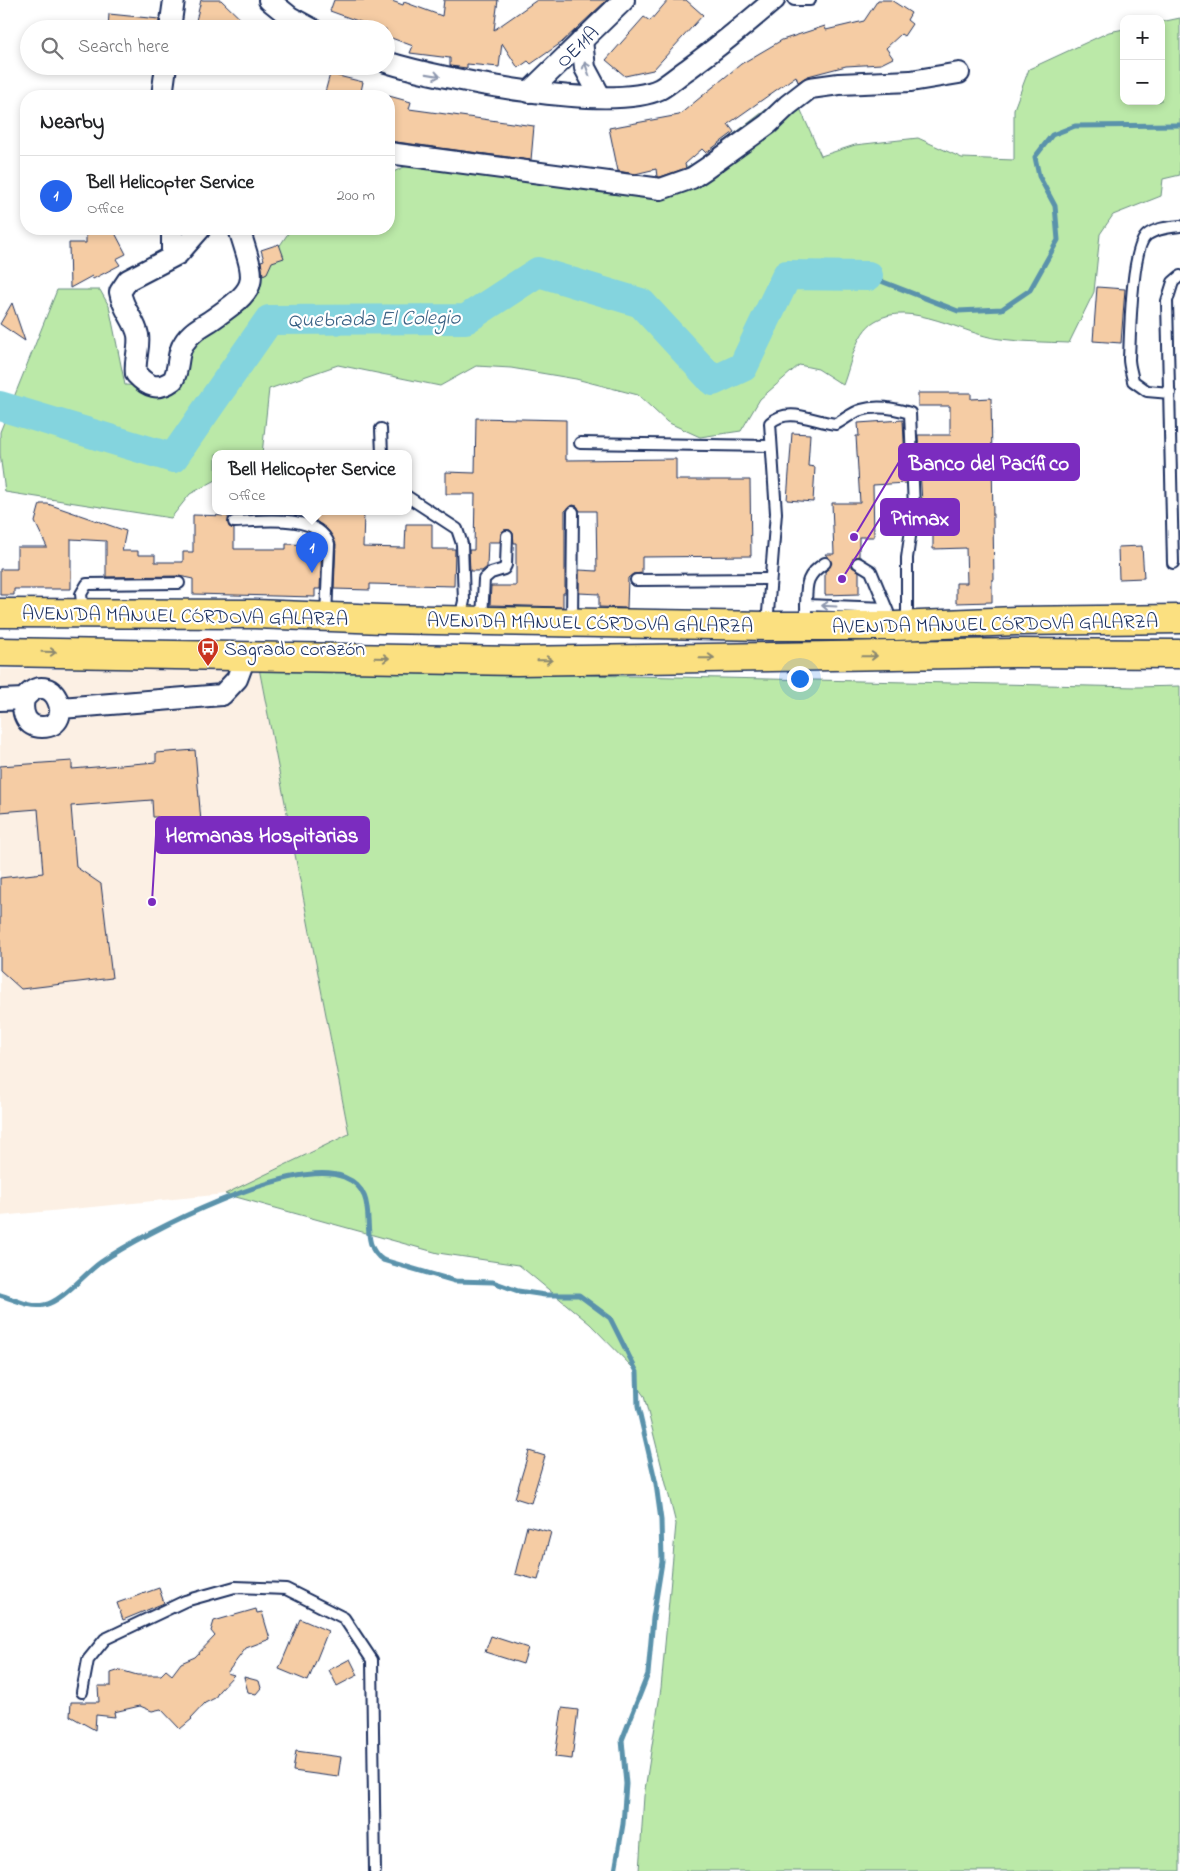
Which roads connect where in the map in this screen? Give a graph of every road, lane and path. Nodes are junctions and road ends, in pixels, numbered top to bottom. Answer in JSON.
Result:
{"nodes":[{"id":1,"x":174,"y":0,"type":"edge"},
{"id":2,"x":269,"y":0,"type":"edge"},
{"id":3,"x":624,"y":0,"type":"edge"},
{"id":4,"x":774,"y":0,"type":"edge"},
{"id":5,"x":794,"y":0,"type":"edge"},
{"id":6,"x":810,"y":0,"type":"edge"},
{"id":7,"x":171,"y":20,"type":"edge"},
{"id":8,"x":296,"y":20,"type":"edge"},
{"id":9,"x":582,"y":40,"type":"junction"},
{"id":10,"x":395,"y":65,"type":"edge"},
{"id":11,"x":959,"y":73,"type":"dead end"},
{"id":12,"x":165,"y":75,"type":"edge"},
{"id":13,"x":163,"y":90,"type":"edge"},
{"id":14,"x":529,"y":92,"type":"junction"},
{"id":15,"x":600,"y":96,"type":"junction"},
{"id":16,"x":395,"y":154,"type":"edge"},
{"id":17,"x":1180,"y":226,"type":"edge"},
{"id":18,"x":172,"y":235,"type":"edge"},
{"id":19,"x":192,"y":235,"type":"edge"},
{"id":20,"x":240,"y":235,"type":"edge"},
{"id":21,"x":172,"y":256,"type":"junction"},
{"id":22,"x":1180,"y":276,"type":"edge"},
{"id":23,"x":1170,"y":393,"type":"junction"},
{"id":24,"x":381,"y":429,"type":"dead end"},
{"id":25,"x":580,"y":443,"type":"dead end"},
{"id":26,"x":770,"y":446,"type":"junction"},
{"id":27,"x":382,"y":450,"type":"edge"},
{"id":28,"x":412,"y":500,"type":"edge"},
{"id":29,"x":573,"y":512,"type":"dead end"},
{"id":30,"x":234,"y":522,"type":"dead end"},
{"id":31,"x":507,"y":536,"type":"dead end"},
{"id":32,"x":824,"y":563,"type":"dead end"},
{"id":33,"x":858,"y":563,"type":"dead end"},
{"id":34,"x":1173,"y":564,"type":"dead end"},
{"id":35,"x":770,"y":579,"type":"junction"},
{"id":36,"x":636,"y":580,"type":"dead end"},
{"id":37,"x":179,"y":583,"type":"dead end"},
{"id":38,"x":83,"y":612,"type":"junction"},
{"id":39,"x":0,"y":613,"type":"edge"},
{"id":40,"x":255,"y":614,"type":"junction"},
{"id":41,"x":326,"y":616,"type":"junction"},
{"id":42,"x":806,"y":616,"type":"junction"},
{"id":43,"x":471,"y":619,"type":"junction"},
{"id":44,"x":1180,"y":619,"type":"edge"},
{"id":45,"x":896,"y":620,"type":"junction"},
{"id":46,"x":1016,"y":621,"type":"junction"},
{"id":47,"x":572,"y":623,"type":"junction"},
{"id":48,"x":767,"y":626,"type":"junction"},
{"id":49,"x":0,"y":652,"type":"edge"},
{"id":50,"x":1016,"y":653,"type":"junction"},
{"id":51,"x":1180,"y":654,"type":"edge"},
{"id":52,"x":246,"y":655,"type":"junction"},
{"id":53,"x":24,"y":699,"type":"junction"},
{"id":54,"x":0,"y":700,"type":"edge"},
{"id":55,"x":61,"y":708,"type":"junction"},
{"id":56,"x":82,"y":1692,"type":"dead end"},
{"id":57,"x":375,"y":1871,"type":"edge"}],
"edges":[{"from":1,"to":7,"type":"street"},
{"from":2,"to":8,"type":"street"},
{"from":3,"to":9,"type":"street","name":"OE11A"},
{"from":4,"to":15,"type":"street"},
{"from":5,"to":6,"type":"lane"},
{"from":9,"to":14,"type":"street","name":"OE11A"},
{"from":15,"to":9,"type":"street","one_way":true},
{"from":10,"to":14,"type":"street","one_way":true},
{"from":11,"to":16,"type":"street"},
{"from":12,"to":13,"type":"street"},
{"from":14,"to":15,"type":"street"},
{"from":17,"to":23,"type":"lane"},
{"from":18,"to":21,"type":"street"},
{"from":19,"to":21,"type":"street"},
{"from":20,"to":21,"type":"street"},
{"from":22,"to":23,"type":"lane"},
{"from":23,"to":34,"type":"lane"},
{"from":24,"to":27,"type":"lane"},
{"from":25,"to":26,"type":"lane"},
{"from":26,"to":35,"type":"lane"},
{"from":26,"to":45,"type":"lane"},
{"from":28,"to":43,"type":"lane"},
{"from":29,"to":47,"type":"lane"},
{"from":30,"to":41,"type":"lane"},
{"from":31,"to":43,"type":"lane"},
{"from":32,"to":42,"type":"lane"},
{"from":33,"to":45,"type":"lane"},
{"from":35,"to":36,"type":"lane"},
{"from":35,"to":48,"type":"lane"},
{"from":37,"to":38,"type":"lane"},
{"from":38,"to":39,"type":"main road","name":"AVENIDA MANUEL CÓRDOVA GALARZA"},
{"from":38,"to":40,"type":"main road","name":"AVENIDA MANUEL CÓRDOVA GALARZA"},
{"from":40,"to":41,"type":"main road","name":"AVENIDA MANUEL CÓRDOVA GALARZA"},
{"from":40,"to":52,"type":"main road"},
{"from":41,"to":43,"type":"main road","name":"AVENIDA MANUEL CÓRDOVA GALARZA"},
{"from":45,"to":42,"type":"main road","name":"AVENIDA MANUEL CÓRDOVA GALARZA","one_way":true},
{"from":42,"to":48,"type":"main road","name":"AVENIDA MANUEL CÓRDOVA GALARZA"},
{"from":43,"to":47,"type":"main road","name":"AVENIDA MANUEL CÓRDOVA GALARZA"},
{"from":44,"to":46,"type":"main road","name":"AVENIDA MANUEL CÓRDOVA GALARZA"},
{"from":45,"to":46,"type":"main road","name":"AVENIDA MANUEL CÓRDOVA GALARZA"},
{"from":46,"to":50,"type":"main road"},
{"from":47,"to":48,"type":"main road","name":"AVENIDA MANUEL CÓRDOVA GALARZA"},
{"from":49,"to":52,"type":"main road","name":"AVENIDA MANUEL CÓRDOVA GALARZA","one_way":true},
{"from":50,"to":51,"type":"main road","name":"AVENIDA MANUEL CÓRDOVA GALARZA"},
{"from":52,"to":50,"type":"main road","name":"AVENIDA MANUEL CÓRDOVA GALARZA","one_way":true},
{"from":52,"to":55,"type":"street"},
{"from":53,"to":54,"type":"street"},
{"from":53,"to":55,"type":"street"},
{"from":53,"to":55,"type":"street"},
{"from":56,"to":57,"type":"lane"}]}
